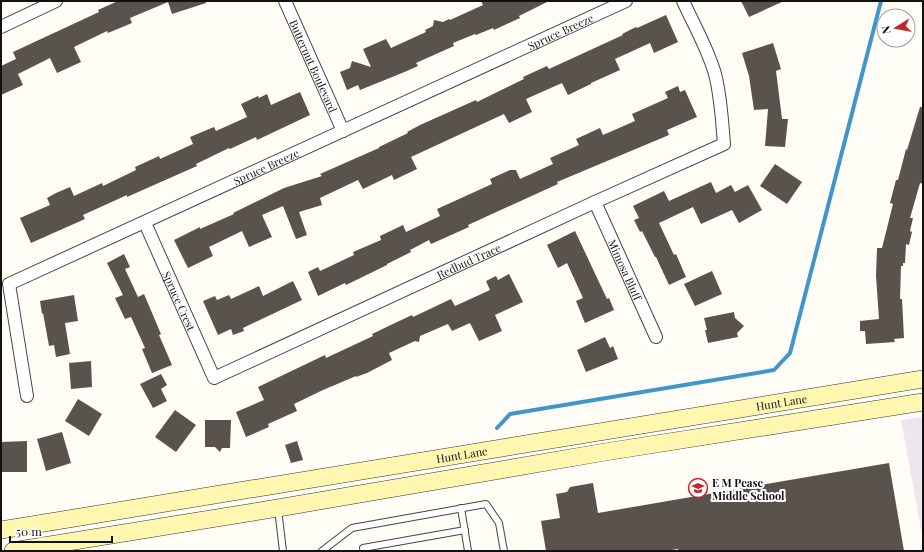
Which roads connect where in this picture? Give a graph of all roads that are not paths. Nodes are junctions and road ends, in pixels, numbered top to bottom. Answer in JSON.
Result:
{"nodes":[{"id":1,"x":56,"y":1,"type":"edge"},
{"id":2,"x":285,"y":1,"type":"edge"},
{"id":3,"x":626,"y":1,"type":"edge"},
{"id":4,"x":683,"y":1,"type":"edge"},
{"id":5,"x":1,"y":27,"type":"edge"},
{"id":6,"x":343,"y":131,"type":"junction"},
{"id":7,"x":595,"y":202,"type":"junction"},
{"id":8,"x":145,"y":223,"type":"junction"},
{"id":9,"x":656,"y":337,"type":"dead end"},
{"id":10,"x":214,"y":378,"type":"joint"},
{"id":11,"x":923,"y":378,"type":"edge"},
{"id":12,"x":27,"y":396,"type":"dead end"},
{"id":13,"x":923,"y":402,"type":"edge"},
{"id":14,"x":602,"y":430,"type":"junction"},
{"id":15,"x":605,"y":452,"type":"junction"},
{"id":16,"x":275,"y":486,"type":"junction"},
{"id":17,"x":278,"y":508,"type":"junction"},
{"id":18,"x":461,"y":508,"type":"junction"},
{"id":19,"x":1,"y":530,"type":"edge"},
{"id":20,"x":465,"y":530,"type":"junction"},
{"id":21,"x":13,"y":551,"type":"edge"},
{"id":22,"x":283,"y":551,"type":"edge"},
{"id":23,"x":322,"y":551,"type":"edge"},
{"id":24,"x":364,"y":551,"type":"edge"},
{"id":25,"x":468,"y":551,"type":"edge"},
{"id":26,"x":504,"y":551,"type":"edge"}],
"edges":[{"from":1,"to":5,"type":"street"},
{"from":2,"to":6,"type":"street","name":"Butternut Boulevard"},
{"from":3,"to":6,"type":"street","name":"Spruce Breeze"},
{"from":4,"to":7,"type":"street","name":"Redbud Trace"},
{"from":6,"to":8,"type":"street","name":"Spruce Breeze"},
{"from":7,"to":9,"type":"street","name":"Mimosa Bluff"},
{"from":7,"to":10,"type":"street","name":"Redbud Trace"},
{"from":8,"to":10,"type":"street","name":"Spruce Crest"},
{"from":8,"to":12,"type":"street","name":"Spruce Breeze"},
{"from":11,"to":14,"type":"main road","name":"Hunt Lane"},
{"from":13,"to":15,"type":"main road","name":"Hunt Lane"},
{"from":14,"to":15,"type":"main road"},
{"from":14,"to":16,"type":"main road","name":"Hunt Lane"},
{"from":15,"to":17,"type":"main road","name":"Hunt Lane"},
{"from":16,"to":17,"type":"main road"},
{"from":16,"to":19,"type":"main road","name":"Hunt Lane"},
{"from":17,"to":21,"type":"main road","name":"Hunt Lane"},
{"from":17,"to":22,"type":"lane"},
{"from":18,"to":20,"type":"lane"},
{"from":18,"to":23,"type":"lane"},
{"from":18,"to":26,"type":"lane"},
{"from":20,"to":24,"type":"lane"},
{"from":20,"to":25,"type":"lane"}]}
